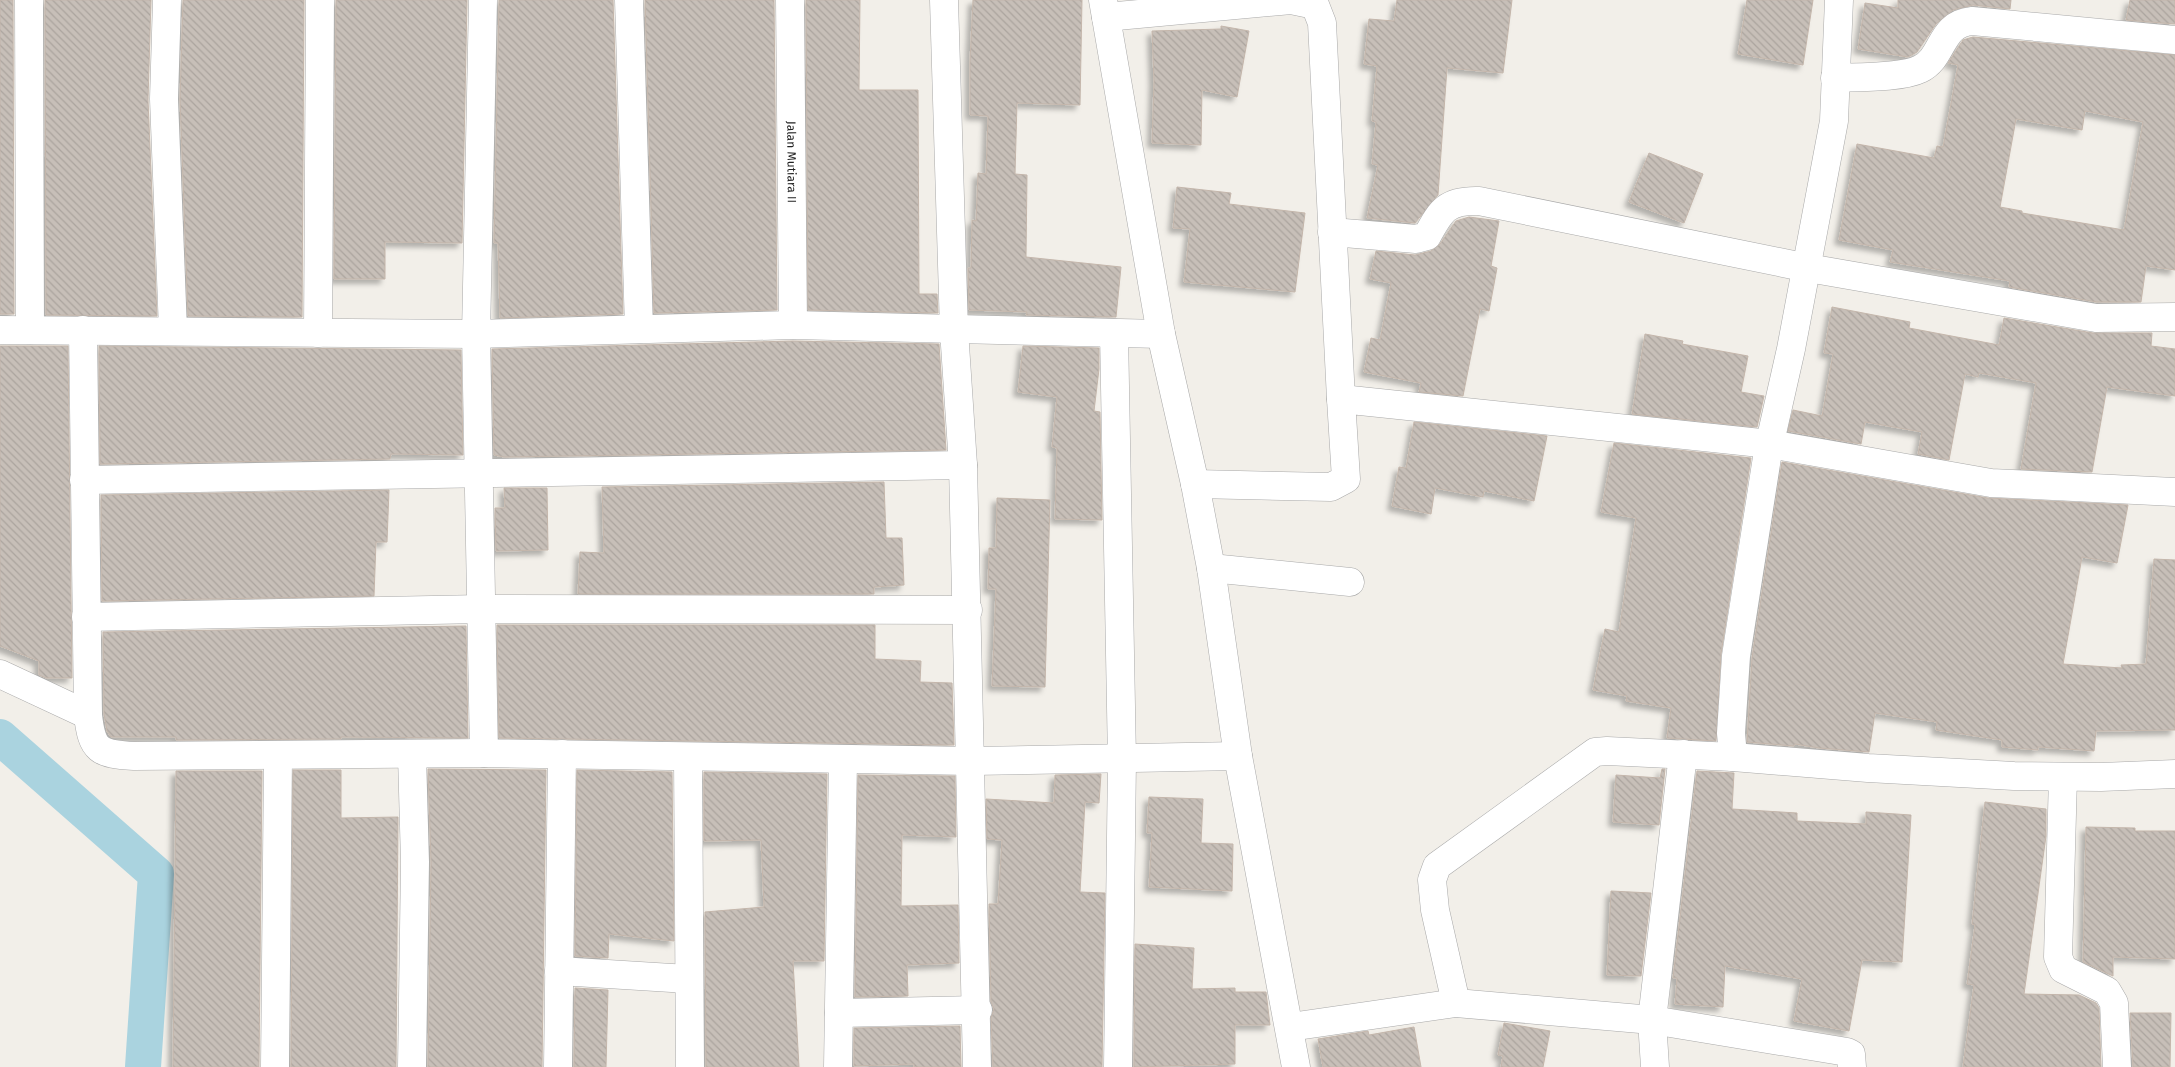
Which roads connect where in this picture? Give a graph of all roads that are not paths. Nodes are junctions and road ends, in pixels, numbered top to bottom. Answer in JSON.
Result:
{"nodes":[{"id":1,"x":29,"y":0,"type":"edge"},
{"id":2,"x":167,"y":0,"type":"edge"},
{"id":3,"x":320,"y":0,"type":"edge"},
{"id":4,"x":483,"y":0,"type":"edge"},
{"id":5,"x":629,"y":0,"type":"edge"},
{"id":6,"x":790,"y":0,"type":"edge"},
{"id":7,"x":944,"y":0,"type":"edge"},
{"id":8,"x":1839,"y":0,"type":"edge"},
{"id":9,"x":1105,"y":8,"type":"edge"},
{"id":10,"x":2175,"y":40,"type":"edge"},
{"id":11,"x":1835,"y":78,"type":"junction"},
{"id":12,"x":1332,"y":232,"type":"junction"},
{"id":13,"x":1808,"y":268,"type":"junction"},
{"id":14,"x":2175,"y":317,"type":"edge"},
{"id":15,"x":793,"y":325,"type":"junction"},
{"id":16,"x":639,"y":329,"type":"junction"},
{"id":17,"x":0,"y":330,"type":"edge"},
{"id":18,"x":30,"y":330,"type":"junction"},
{"id":19,"x":83,"y":330,"type":"junction"},
{"id":20,"x":172,"y":330,"type":"junction"},
{"id":21,"x":954,"y":330,"type":"junction"},
{"id":22,"x":1114,"y":333,"type":"junction"},
{"id":23,"x":318,"y":334,"type":"junction"},
{"id":24,"x":476,"y":334,"type":"junction"},
{"id":25,"x":1161,"y":334,"type":"junction"},
{"id":26,"x":1341,"y":399,"type":"junction"},
{"id":27,"x":1770,"y":444,"type":"junction"},
{"id":28,"x":963,"y":465,"type":"junction"},
{"id":29,"x":479,"y":473,"type":"junction"},
{"id":30,"x":84,"y":480,"type":"junction"},
{"id":31,"x":1195,"y":484,"type":"junction"},
{"id":32,"x":2175,"y":492,"type":"edge"},
{"id":33,"x":1211,"y":568,"type":"junction"},
{"id":34,"x":1350,"y":582,"type":"dead end"},
{"id":35,"x":482,"y":609,"type":"junction"},
{"id":36,"x":968,"y":610,"type":"junction"},
{"id":37,"x":86,"y":618,"type":"junction"},
{"id":38,"x":0,"y":674,"type":"edge"},
{"id":39,"x":88,"y":715,"type":"junction"},
{"id":40,"x":484,"y":753,"type":"junction"},
{"id":41,"x":562,"y":754,"type":"junction"},
{"id":42,"x":1683,"y":754,"type":"junction"},
{"id":43,"x":412,"y":755,"type":"junction"},
{"id":44,"x":278,"y":756,"type":"junction"},
{"id":45,"x":1238,"y":756,"type":"junction"},
{"id":46,"x":688,"y":757,"type":"junction"},
{"id":47,"x":1733,"y":757,"type":"junction"},
{"id":48,"x":843,"y":760,"type":"junction"},
{"id":49,"x":1122,"y":760,"type":"junction"},
{"id":50,"x":972,"y":761,"type":"junction"},
{"id":51,"x":2175,"y":774,"type":"edge"},
{"id":52,"x":2063,"y":777,"type":"junction"},
{"id":53,"x":559,"y":971,"type":"junction"},
{"id":54,"x":688,"y":979,"type":"junction"},
{"id":55,"x":1456,"y":1003,"type":"junction"},
{"id":56,"x":978,"y":1010,"type":"junction"},
{"id":57,"x":839,"y":1013,"type":"junction"},
{"id":58,"x":1652,"y":1020,"type":"junction"},
{"id":59,"x":1290,"y":1027,"type":"junction"},
{"id":60,"x":275,"y":1067,"type":"edge"},
{"id":61,"x":412,"y":1067,"type":"edge"},
{"id":62,"x":558,"y":1067,"type":"edge"},
{"id":63,"x":690,"y":1067,"type":"edge"},
{"id":64,"x":838,"y":1067,"type":"edge"},
{"id":65,"x":977,"y":1067,"type":"edge"},
{"id":66,"x":1118,"y":1067,"type":"edge"},
{"id":67,"x":1296,"y":1067,"type":"edge"},
{"id":68,"x":1655,"y":1067,"type":"edge"},
{"id":69,"x":1852,"y":1067,"type":"edge"},
{"id":70,"x":2117,"y":1067,"type":"edge"}],
"edges":[{"from":1,"to":18,"type":"street"},
{"from":2,"to":20,"type":"street"},
{"from":3,"to":23,"type":"street"},
{"from":4,"to":24,"type":"street"},
{"from":5,"to":16,"type":"street"},
{"from":6,"to":15,"type":"street","name":"Jalan Mutiara II"},
{"from":7,"to":21,"type":"street"},
{"from":8,"to":11,"type":"street"},
{"from":9,"to":12,"type":"street"},
{"from":9,"to":25,"type":"street"},
{"from":10,"to":11,"type":"street"},
{"from":11,"to":13,"type":"street"},
{"from":12,"to":13,"type":"street"},
{"from":12,"to":26,"type":"street"},
{"from":13,"to":14,"type":"street"},
{"from":13,"to":27,"type":"street"},
{"from":15,"to":16,"type":"street"},
{"from":15,"to":21,"type":"street"},
{"from":16,"to":24,"type":"street"},
{"from":17,"to":18,"type":"street"},
{"from":18,"to":19,"type":"street"},
{"from":19,"to":20,"type":"street"},
{"from":19,"to":30,"type":"street"},
{"from":20,"to":23,"type":"street"},
{"from":21,"to":22,"type":"street"},
{"from":21,"to":28,"type":"street"},
{"from":22,"to":25,"type":"street"},
{"from":22,"to":49,"type":"street"},
{"from":23,"to":24,"type":"street"},
{"from":24,"to":29,"type":"street"},
{"from":25,"to":31,"type":"street"},
{"from":26,"to":27,"type":"street"},
{"from":26,"to":31,"type":"street"},
{"from":27,"to":32,"type":"street"},
{"from":27,"to":47,"type":"street"},
{"from":28,"to":29,"type":"street"},
{"from":28,"to":36,"type":"street"},
{"from":29,"to":30,"type":"street"},
{"from":29,"to":35,"type":"street"},
{"from":30,"to":37,"type":"street"},
{"from":31,"to":33,"type":"street"},
{"from":33,"to":34,"type":"street"},
{"from":33,"to":45,"type":"street"},
{"from":35,"to":36,"type":"street"},
{"from":35,"to":37,"type":"street"},
{"from":35,"to":40,"type":"street"},
{"from":36,"to":50,"type":"street"},
{"from":37,"to":39,"type":"street"},
{"from":38,"to":39,"type":"street"},
{"from":39,"to":44,"type":"street"},
{"from":40,"to":41,"type":"street"},
{"from":40,"to":43,"type":"street"},
{"from":41,"to":46,"type":"street"},
{"from":41,"to":53,"type":"street"},
{"from":42,"to":47,"type":"street"},
{"from":42,"to":55,"type":"street"},
{"from":42,"to":58,"type":"street"},
{"from":43,"to":44,"type":"street"},
{"from":43,"to":61,"type":"street"},
{"from":44,"to":60,"type":"street"},
{"from":45,"to":49,"type":"street"},
{"from":45,"to":59,"type":"street"},
{"from":46,"to":48,"type":"street"},
{"from":46,"to":54,"type":"street"},
{"from":47,"to":52,"type":"street"},
{"from":48,"to":50,"type":"street"},
{"from":48,"to":57,"type":"street"},
{"from":49,"to":50,"type":"street"},
{"from":49,"to":66,"type":"street"},
{"from":50,"to":56,"type":"street"},
{"from":51,"to":52,"type":"street"},
{"from":52,"to":70,"type":"street"},
{"from":53,"to":54,"type":"street"},
{"from":53,"to":62,"type":"street"},
{"from":54,"to":63,"type":"street"},
{"from":55,"to":58,"type":"street"},
{"from":55,"to":59,"type":"street"},
{"from":56,"to":57,"type":"street"},
{"from":56,"to":65,"type":"street"},
{"from":57,"to":64,"type":"street"},
{"from":58,"to":68,"type":"street"},
{"from":58,"to":69,"type":"street"},
{"from":59,"to":67,"type":"street"}]}
